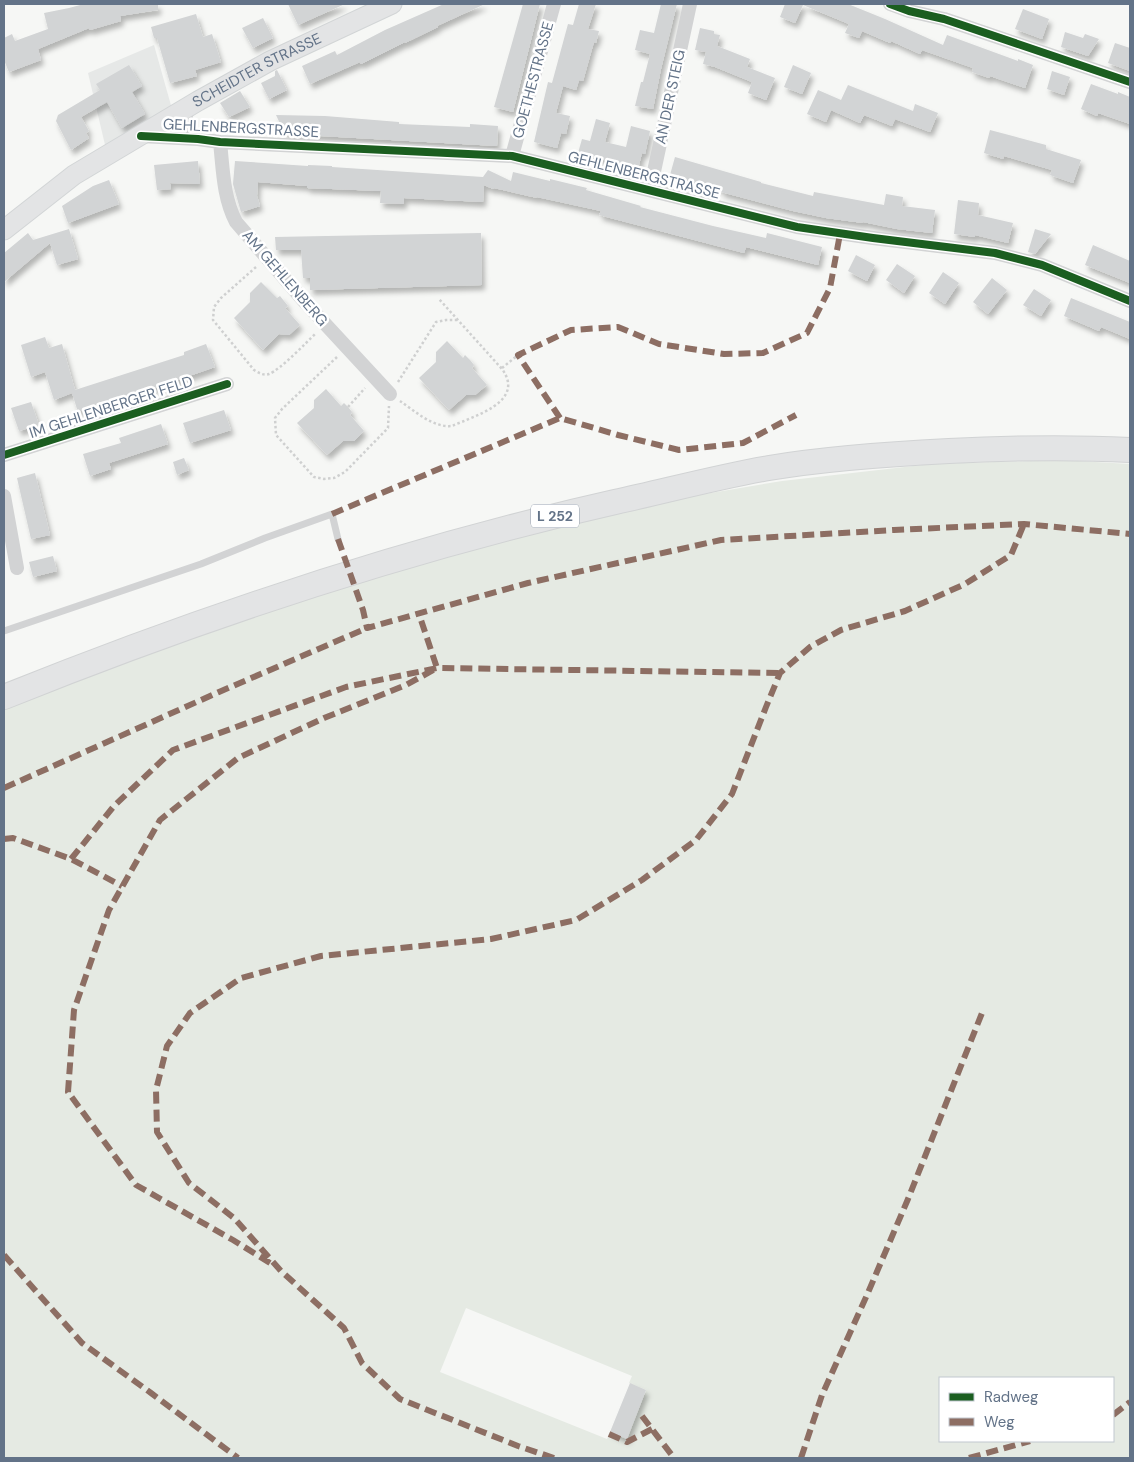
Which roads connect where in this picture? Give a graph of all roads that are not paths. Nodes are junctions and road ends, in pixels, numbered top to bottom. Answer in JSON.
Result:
{"nodes":[{"id":1,"x":392,"y":4,"type":"edge"},
{"id":2,"x":554,"y":4,"type":"edge"},
{"id":3,"x":690,"y":4,"type":"edge"},
{"id":4,"x":890,"y":4,"type":"edge"},
{"id":5,"x":910,"y":7,"type":"edge"},
{"id":6,"x":1130,"y":82,"type":"edge"},
{"id":7,"x":188,"y":107,"type":"junction"},
{"id":8,"x":141,"y":136,"type":"junction"},
{"id":9,"x":198,"y":139,"type":"junction"},
{"id":10,"x":220,"y":142,"type":"junction"},
{"id":11,"x":512,"y":156,"type":"junction"},
{"id":12,"x":650,"y":190,"type":"junction"},
{"id":13,"x":4,"y":230,"type":"edge"},
{"id":14,"x":1130,"y":301,"type":"edge"},
{"id":15,"x":227,"y":384,"type":"dead end"},
{"id":16,"x":390,"y":394,"type":"road end"},
{"id":17,"x":1130,"y":450,"type":"edge"},
{"id":18,"x":4,"y":455,"type":"edge"},
{"id":19,"x":4,"y":496,"type":"edge"},
{"id":20,"x":338,"y":539,"type":"dead end"},
{"id":21,"x":17,"y":568,"type":"dead end"},
{"id":22,"x":4,"y":631,"type":"edge"},
{"id":23,"x":4,"y":697,"type":"edge"}],
"edges":[{"from":1,"to":7,"type":"street","name":"SCHEIDTER STRASSE"},
{"from":2,"to":11,"type":"street","name":"GOETHESTRASSE"},
{"from":3,"to":12,"type":"street","name":"AN DER STEIG"},
{"from":4,"to":5,"type":"street"},
{"from":5,"to":6,"type":"street"},
{"from":7,"to":8,"type":"street","name":"SCHEIDTER STRASSE"},
{"from":7,"to":9,"type":"street","name":"GEHLENBERGSTRASSE"},
{"from":8,"to":9,"type":"street","name":"GEHLENBERGSTRASSE"},
{"from":8,"to":13,"type":"street","name":"SCHEIDTER STRASSE"},
{"from":9,"to":10,"type":"street","name":"GEHLENBERGSTRASSE"},
{"from":10,"to":11,"type":"street","name":"GEHLENBERGSTRASSE"},
{"from":10,"to":16,"type":"street","name":"AM GEHLENBERG"},
{"from":11,"to":12,"type":"street","name":"GEHLENBERGSTRASSE"},
{"from":12,"to":14,"type":"street","name":"GEHLENBERGSTRASSE"},
{"from":15,"to":18,"type":"street","name":"IM GEHLENBERGER FELD"},
{"from":17,"to":23,"type":"highway","number":"L 252"},
{"from":19,"to":21,"type":"street"},
{"from":20,"to":22,"type":"lane"}]}
